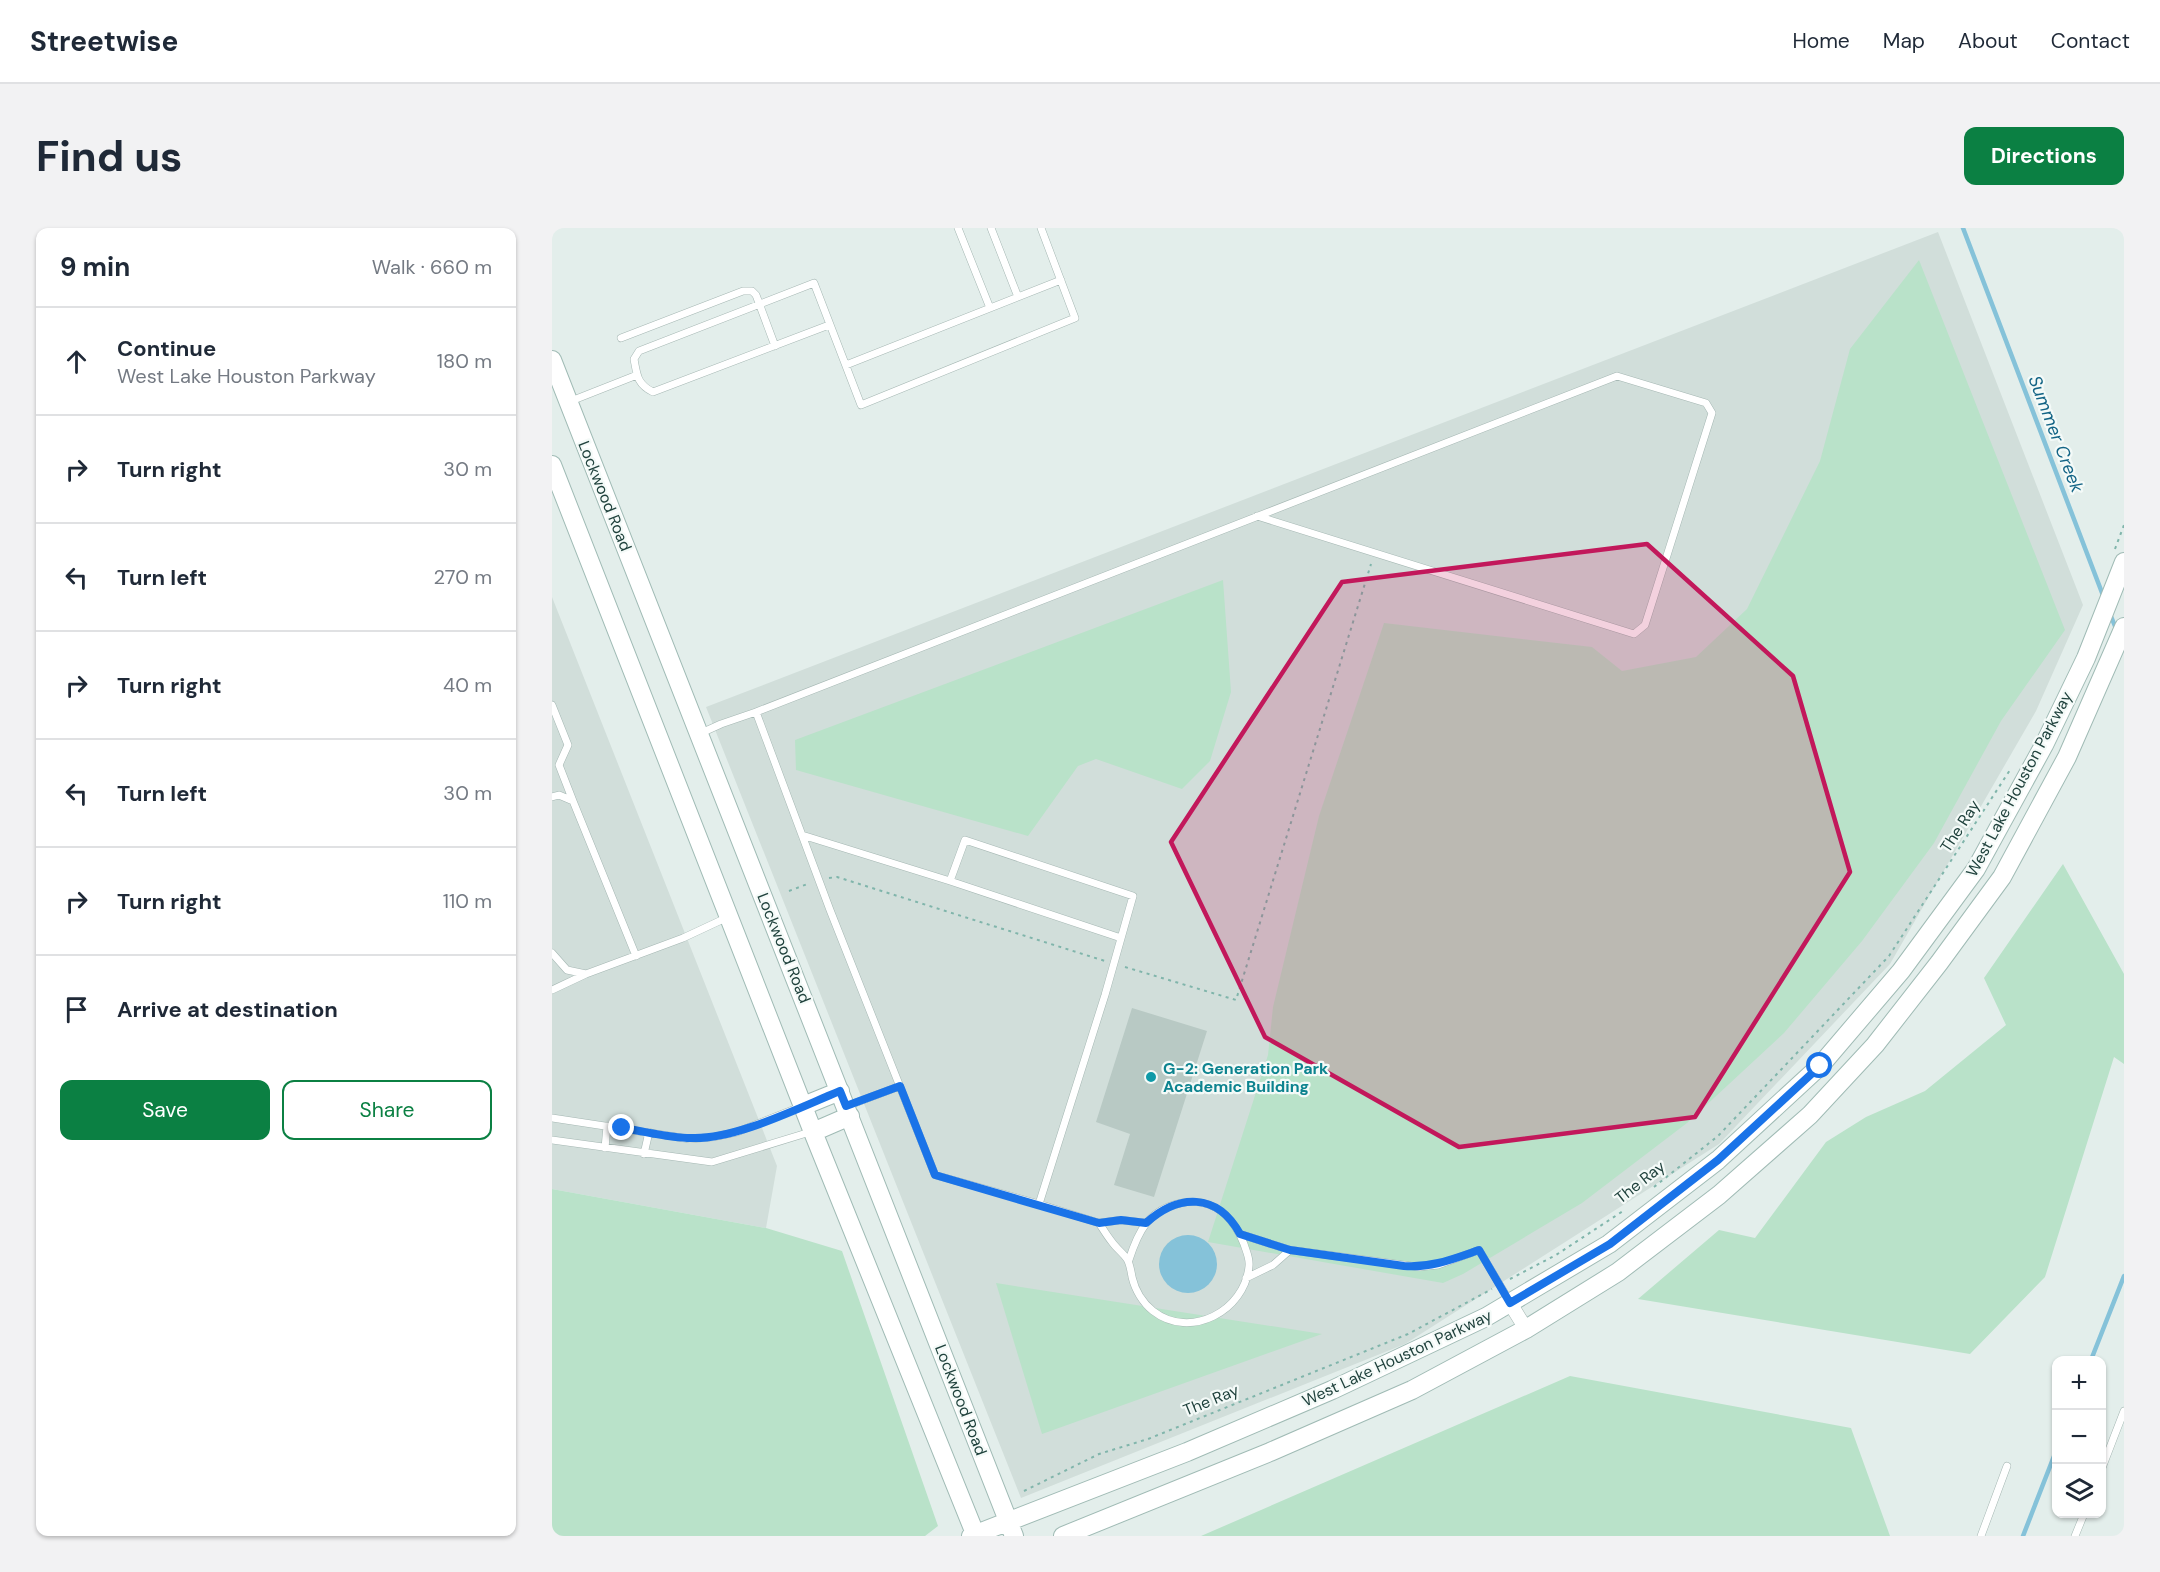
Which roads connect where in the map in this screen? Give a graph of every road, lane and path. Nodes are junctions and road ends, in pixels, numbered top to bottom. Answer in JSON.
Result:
{"nodes":[{"id":1,"x":958,"y":228,"type":"edge"},
{"id":2,"x":992,"y":228,"type":"edge"},
{"id":3,"x":1041,"y":228,"type":"edge"},
{"id":4,"x":1061,"y":280,"type":"junction"},
{"id":5,"x":1018,"y":297,"type":"junction"},
{"id":6,"x":759,"y":304,"type":"junction"},
{"id":7,"x":990,"y":308,"type":"junction"},
{"id":8,"x":830,"y":325,"type":"junction"},
{"id":9,"x":621,"y":338,"type":"dead end"},
{"id":10,"x":774,"y":346,"type":"junction"},
{"id":11,"x":552,"y":360,"type":"edge"},
{"id":12,"x":846,"y":365,"type":"junction"},
{"id":13,"x":637,"y":375,"type":"junction"},
{"id":14,"x":560,"y":405,"type":"edge"},
{"id":15,"x":552,"y":465,"type":"edge"},
{"id":16,"x":1257,"y":516,"type":"junction"},
{"id":17,"x":1374,"y":553,"type":"junction"},
{"id":18,"x":2124,"y":562,"type":"edge"},
{"id":19,"x":2124,"y":627,"type":"edge"},
{"id":20,"x":552,"y":705,"type":"edge"},
{"id":21,"x":756,"y":712,"type":"junction"},
{"id":22,"x":699,"y":734,"type":"junction"},
{"id":23,"x":2012,"y":767,"type":"dead end"},
{"id":24,"x":552,"y":797,"type":"edge"},
{"id":25,"x":573,"y":801,"type":"junction"},
{"id":26,"x":802,"y":835,"type":"junction"},
{"id":27,"x":819,"y":879,"type":"junction"},
{"id":28,"x":950,"y":881,"type":"junction"},
{"id":29,"x":789,"y":891,"type":"dead end"},
{"id":30,"x":729,"y":917,"type":"junction"},
{"id":31,"x":1121,"y":938,"type":"junction"},
{"id":32,"x":552,"y":954,"type":"edge"},
{"id":33,"x":636,"y":956,"type":"junction"},
{"id":34,"x":1114,"y":964,"type":"junction"},
{"id":35,"x":586,"y":974,"type":"junction"},
{"id":36,"x":552,"y":990,"type":"edge"},
{"id":37,"x":900,"y":1086,"type":"junction"},
{"id":38,"x":846,"y":1104,"type":"junction"},
{"id":39,"x":803,"y":1106,"type":"junction"},
{"id":40,"x":552,"y":1118,"type":"edge"},
{"id":41,"x":607,"y":1126,"type":"junction"},
{"id":42,"x":649,"y":1132,"type":"junction"},
{"id":43,"x":813,"y":1132,"type":"junction"},
{"id":44,"x":552,"y":1140,"type":"edge"},
{"id":45,"x":605,"y":1148,"type":"junction"},
{"id":46,"x":644,"y":1154,"type":"junction"},
{"id":47,"x":1650,"y":1190,"type":"dead end"},
{"id":48,"x":1039,"y":1204,"type":"junction"},
{"id":49,"x":1623,"y":1211,"type":"dead end"},
{"id":50,"x":1099,"y":1223,"type":"junction"},
{"id":51,"x":1146,"y":1223,"type":"junction"},
{"id":52,"x":1240,"y":1234,"type":"junction"},
{"id":53,"x":1290,"y":1250,"type":"junction"},
{"id":54,"x":1129,"y":1260,"type":"junction"},
{"id":55,"x":1246,"y":1278,"type":"junction"},
{"id":56,"x":1500,"y":1285,"type":"junction"},
{"id":57,"x":1510,"y":1303,"type":"junction"},
{"id":58,"x":1526,"y":1329,"type":"junction"},
{"id":59,"x":2124,"y":1411,"type":"edge"},
{"id":60,"x":2104,"y":1464,"type":"edge"},
{"id":61,"x":2007,"y":1466,"type":"dead end"},
{"id":62,"x":1024,"y":1491,"type":"dead end"},
{"id":63,"x":2082,"y":1518,"type":"edge"},
{"id":64,"x":1011,"y":1529,"type":"edge"},
{"id":65,"x":974,"y":1535,"type":"edge"},
{"id":66,"x":1063,"y":1536,"type":"edge"},
{"id":67,"x":1981,"y":1536,"type":"edge"},
{"id":68,"x":2075,"y":1536,"type":"edge"}],
"edges":[{"from":1,"to":7,"type":"lane"},
{"from":2,"to":5,"type":"lane"},
{"from":3,"to":4,"type":"lane"},
{"from":4,"to":5,"type":"lane"},
{"from":4,"to":12,"type":"lane"},
{"from":5,"to":7,"type":"lane"},
{"from":6,"to":8,"type":"lane"},
{"from":6,"to":9,"type":"lane"},
{"from":6,"to":10,"type":"lane"},
{"from":6,"to":13,"type":"lane"},
{"from":7,"to":12,"type":"lane"},
{"from":8,"to":10,"type":"lane"},
{"from":8,"to":12,"type":"lane"},
{"from":10,"to":13,"type":"lane"},
{"from":11,"to":14,"type":"main road","name":"Lockwood Road"},
{"from":13,"to":14,"type":"lane"},
{"from":14,"to":22,"type":"main road","name":"Lockwood Road"},
{"from":15,"to":30,"type":"main road"},
{"from":16,"to":17,"type":"lane"},
{"from":16,"to":17,"type":"lane"},
{"from":16,"to":21,"type":"lane"},
{"from":17,"to":34,"type":"path"},
{"from":18,"to":57,"type":"main road","name":"West Lake Houston Parkway"},
{"from":19,"to":58,"type":"main road","name":"West Lake Houston Parkway"},
{"from":20,"to":25,"type":"lane"},
{"from":21,"to":22,"type":"lane"},
{"from":21,"to":26,"type":"lane"},
{"from":22,"to":38,"type":"main road","name":"Lockwood Road"},
{"from":23,"to":47,"type":"path","name":"The Ray"},
{"from":24,"to":25,"type":"lane"},
{"from":25,"to":33,"type":"lane"},
{"from":26,"to":27,"type":"lane"},
{"from":26,"to":28,"type":"lane"},
{"from":27,"to":29,"type":"path"},
{"from":27,"to":34,"type":"path"},
{"from":27,"to":37,"type":"lane"},
{"from":28,"to":31,"type":"lane"},
{"from":28,"to":31,"type":"lane"},
{"from":30,"to":33,"type":"lane"},
{"from":30,"to":39,"type":"main road"},
{"from":31,"to":34,"type":"lane"},
{"from":32,"to":35,"type":"lane"},
{"from":33,"to":35,"type":"lane"},
{"from":34,"to":48,"type":"lane"},
{"from":35,"to":36,"type":"lane"},
{"from":37,"to":38,"type":"lane"},
{"from":37,"to":48,"type":"lane"},
{"from":38,"to":39,"type":"main road"},
{"from":38,"to":43,"type":"main road"},
{"from":38,"to":64,"type":"main road","name":"Lockwood Road"},
{"from":39,"to":42,"type":"lane"},
{"from":39,"to":43,"type":"main road"},
{"from":40,"to":41,"type":"lane"},
{"from":41,"to":42,"type":"lane"},
{"from":41,"to":45,"type":"lane"},
{"from":42,"to":46,"type":"lane"},
{"from":43,"to":46,"type":"lane"},
{"from":43,"to":65,"type":"main road"},
{"from":44,"to":45,"type":"lane"},
{"from":45,"to":46,"type":"lane"},
{"from":48,"to":50,"type":"lane"},
{"from":49,"to":56,"type":"path","name":"The Ray"},
{"from":50,"to":51,"type":"lane"},
{"from":50,"to":54,"type":"lane"},
{"from":51,"to":52,"type":"lane"},
{"from":51,"to":54,"type":"lane"},
{"from":52,"to":53,"type":"lane"},
{"from":52,"to":55,"type":"lane"},
{"from":53,"to":55,"type":"lane"},
{"from":53,"to":56,"type":"lane"},
{"from":54,"to":55,"type":"lane"},
{"from":56,"to":57,"type":"lane"},
{"from":56,"to":62,"type":"path","name":"The Ray"},
{"from":57,"to":58,"type":"street"},
{"from":57,"to":64,"type":"main road","name":"West Lake Houston Parkway"},
{"from":58,"to":66,"type":"main road","name":"West Lake Houston Parkway"},
{"from":59,"to":60,"type":"lane"},
{"from":61,"to":67,"type":"lane"},
{"from":63,"to":68,"type":"lane"},
{"from":64,"to":65,"type":"main road","name":"West Lake Houston Parkway"}]}
